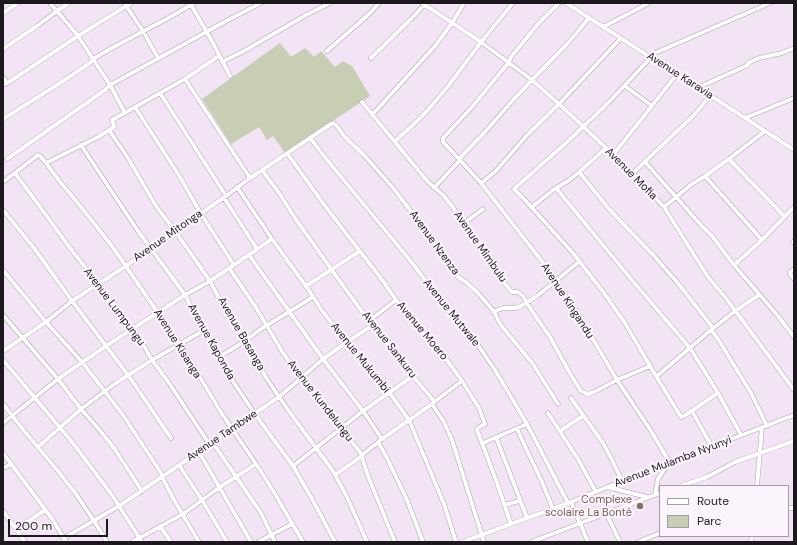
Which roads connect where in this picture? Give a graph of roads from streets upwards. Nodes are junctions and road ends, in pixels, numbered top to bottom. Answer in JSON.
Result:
{"nodes":[{"id":1,"x":18,"y":3,"type":"edge"},
{"id":2,"x":50,"y":3,"type":"edge"},
{"id":3,"x":69,"y":3,"type":"edge"},
{"id":4,"x":130,"y":3,"type":"edge"},
{"id":5,"x":261,"y":3,"type":"edge"},
{"id":6,"x":330,"y":3,"type":"edge"},
{"id":7,"x":379,"y":3,"type":"edge"},
{"id":8,"x":424,"y":3,"type":"edge"},
{"id":9,"x":464,"y":3,"type":"edge"},
{"id":10,"x":513,"y":3,"type":"edge"},
{"id":11,"x":559,"y":3,"type":"edge"},
{"id":12,"x":566,"y":3,"type":"edge"},
{"id":13,"x":649,"y":3,"type":"edge"},
{"id":14,"x":770,"y":3,"type":"edge"},
{"id":15,"x":125,"y":4,"type":"edge"},
{"id":16,"x":192,"y":4,"type":"edge"},
{"id":17,"x":57,"y":11,"type":"junction"},
{"id":18,"x":3,"y":13,"type":"edge"},
{"id":19,"x":589,"y":18,"type":"junction"},
{"id":20,"x":452,"y":23,"type":"junction"},
{"id":21,"x":603,"y":27,"type":"junction"},
{"id":22,"x":143,"y":31,"type":"junction"},
{"id":23,"x":206,"y":32,"type":"junction"},
{"id":24,"x":78,"y":36,"type":"junction"},
{"id":25,"x":621,"y":38,"type":"junction"},
{"id":26,"x":481,"y":42,"type":"junction"},
{"id":27,"x":794,"y":48,"type":"edge"},
{"id":28,"x":3,"y":49,"type":"edge"},
{"id":29,"x":328,"y":52,"type":"dead end"},
{"id":30,"x":219,"y":56,"type":"junction"},
{"id":31,"x":650,"y":57,"type":"junction"},
{"id":32,"x":158,"y":58,"type":"junction"},
{"id":33,"x":371,"y":58,"type":"dead end"},
{"id":34,"x":93,"y":59,"type":"junction"},
{"id":35,"x":222,"y":62,"type":"junction"},
{"id":36,"x":509,"y":62,"type":"junction"},
{"id":37,"x":677,"y":74,"type":"junction"},
{"id":38,"x":230,"y":76,"type":"dead end"},
{"id":39,"x":3,"y":78,"type":"edge"},
{"id":40,"x":185,"y":79,"type":"junction"},
{"id":41,"x":532,"y":80,"type":"junction"},
{"id":42,"x":5,"y":84,"type":"edge"},
{"id":43,"x":110,"y":85,"type":"junction"},
{"id":44,"x":625,"y":86,"type":"junction"},
{"id":45,"x":698,"y":88,"type":"junction"},
{"id":46,"x":160,"y":92,"type":"junction"},
{"id":47,"x":710,"y":96,"type":"junction"},
{"id":48,"x":794,"y":98,"type":"edge"},
{"id":49,"x":362,"y":102,"type":"dead end"},
{"id":50,"x":559,"y":104,"type":"junction"},
{"id":51,"x":652,"y":106,"type":"junction"},
{"id":52,"x":135,"y":107,"type":"junction"},
{"id":53,"x":125,"y":113,"type":"junction"},
{"id":54,"x":372,"y":115,"type":"junction"},
{"id":55,"x":745,"y":118,"type":"junction"},
{"id":56,"x":3,"y":119,"type":"edge"},
{"id":57,"x":333,"y":123,"type":"joint"},
{"id":58,"x":583,"y":127,"type":"junction"},
{"id":59,"x":109,"y":130,"type":"junction"},
{"id":60,"x":765,"y":131,"type":"junction"},
{"id":61,"x":310,"y":138,"type":"junction"},
{"id":62,"x":395,"y":141,"type":"junction"},
{"id":63,"x":81,"y":145,"type":"junction"},
{"id":64,"x":606,"y":148,"type":"junction"},
{"id":65,"x":794,"y":150,"type":"edge"},
{"id":66,"x":287,"y":154,"type":"junction"},
{"id":67,"x":613,"y":155,"type":"junction"},
{"id":68,"x":7,"y":159,"type":"dead end"},
{"id":69,"x":459,"y":159,"type":"junction"},
{"id":70,"x":729,"y":159,"type":"junction"},
{"id":71,"x":645,"y":162,"type":"junction"},
{"id":72,"x":46,"y":163,"type":"junction"},
{"id":73,"x":262,"y":170,"type":"junction"},
{"id":74,"x":579,"y":172,"type":"junction"},
{"id":75,"x":633,"y":173,"type":"junction"},
{"id":76,"x":15,"y":174,"type":"junction"},
{"id":77,"x":705,"y":176,"type":"junction"},
{"id":78,"x":250,"y":178,"type":"junction"},
{"id":79,"x":3,"y":182,"type":"edge"},
{"id":80,"x":481,"y":183,"type":"junction"},
{"id":81,"x":237,"y":188,"type":"junction"},
{"id":82,"x":434,"y":188,"type":"junction"},
{"id":83,"x":556,"y":188,"type":"junction"},
{"id":84,"x":225,"y":197,"type":"junction"},
{"id":85,"x":677,"y":197,"type":"junction"},
{"id":86,"x":532,"y":207,"type":"junction"},
{"id":87,"x":664,"y":207,"type":"junction"},
{"id":88,"x":794,"y":207,"type":"edge"},
{"id":89,"x":482,"y":209,"type":"dead end"},
{"id":90,"x":3,"y":210,"type":"edge"},
{"id":91,"x":200,"y":214,"type":"junction"},
{"id":92,"x":785,"y":217,"type":"junction"},
{"id":93,"x":463,"y":224,"type":"junction"},
{"id":94,"x":175,"y":231,"type":"junction"},
{"id":95,"x":272,"y":239,"type":"junction"},
{"id":96,"x":762,"y":240,"type":"junction"},
{"id":97,"x":151,"y":248,"type":"junction"},
{"id":98,"x":258,"y":249,"type":"junction"},
{"id":99,"x":360,"y":251,"type":"junction"},
{"id":100,"x":249,"y":255,"type":"junction"},
{"id":101,"x":580,"y":261,"type":"junction"},
{"id":102,"x":234,"y":265,"type":"junction"},
{"id":103,"x":734,"y":265,"type":"junction"},
{"id":104,"x":126,"y":266,"type":"junction"},
{"id":105,"x":229,"y":268,"type":"junction"},
{"id":106,"x":331,"y":269,"type":"junction"},
{"id":107,"x":794,"y":269,"type":"edge"},
{"id":108,"x":3,"y":270,"type":"edge"},
{"id":109,"x":794,"y":279,"type":"edge"},
{"id":110,"x":210,"y":281,"type":"junction"},
{"id":111,"x":556,"y":281,"type":"junction"},
{"id":112,"x":98,"y":285,"type":"junction"},
{"id":113,"x":306,"y":286,"type":"junction"},
{"id":114,"x":185,"y":295,"type":"junction"},
{"id":115,"x":759,"y":295,"type":"junction"},
{"id":116,"x":314,"y":297,"type":"junction"},
{"id":117,"x":396,"y":300,"type":"junction"},
{"id":118,"x":72,"y":301,"type":"junction"},
{"id":119,"x":527,"y":303,"type":"junction"},
{"id":120,"x":289,"y":312,"type":"junction"},
{"id":121,"x":493,"y":312,"type":"junction"},
{"id":122,"x":735,"y":312,"type":"junction"},
{"id":123,"x":158,"y":313,"type":"junction"},
{"id":124,"x":3,"y":315,"type":"edge"},
{"id":125,"x":370,"y":320,"type":"junction"},
{"id":126,"x":46,"y":322,"type":"junction"},
{"id":127,"x":373,"y":325,"type":"junction"},
{"id":128,"x":266,"y":326,"type":"junction"},
{"id":129,"x":712,"y":329,"type":"junction"},
{"id":130,"x":132,"y":330,"type":"junction"},
{"id":131,"x":203,"y":330,"type":"junction"},
{"id":132,"x":794,"y":337,"type":"edge"},
{"id":133,"x":22,"y":338,"type":"junction"},
{"id":134,"x":245,"y":341,"type":"junction"},
{"id":135,"x":346,"y":342,"type":"junction"},
{"id":136,"x":180,"y":344,"type":"junction"},
{"id":137,"x":106,"y":346,"type":"junction"},
{"id":138,"x":690,"y":348,"type":"junction"},
{"id":139,"x":3,"y":351,"type":"edge"},
{"id":140,"x":219,"y":356,"type":"junction"},
{"id":141,"x":323,"y":359,"type":"junction"},
{"id":142,"x":3,"y":360,"type":"edge"},
{"id":143,"x":152,"y":360,"type":"junction"},
{"id":144,"x":82,"y":362,"type":"junction"},
{"id":145,"x":650,"y":366,"type":"junction"},
{"id":146,"x":128,"y":375,"type":"junction"},
{"id":147,"x":413,"y":376,"type":"junction"},
{"id":148,"x":657,"y":376,"type":"junction"},
{"id":149,"x":301,"y":378,"type":"junction"},
{"id":150,"x":58,"y":379,"type":"junction"},
{"id":151,"x":617,"y":380,"type":"junction"},
{"id":152,"x":462,"y":381,"type":"junction"},
{"id":153,"x":794,"y":390,"type":"edge"},
{"id":154,"x":105,"y":392,"type":"junction"},
{"id":155,"x":389,"y":392,"type":"junction"},
{"id":156,"x":718,"y":393,"type":"junction"},
{"id":157,"x":35,"y":398,"type":"junction"},
{"id":158,"x":279,"y":398,"type":"junction"},
{"id":159,"x":571,"y":398,"type":"dead end"},
{"id":160,"x":433,"y":403,"type":"junction"},
{"id":161,"x":3,"y":404,"type":"edge"},
{"id":162,"x":558,"y":404,"type":"dead end"},
{"id":163,"x":82,"y":409,"type":"junction"},
{"id":164,"x":363,"y":411,"type":"junction"},
{"id":165,"x":692,"y":411,"type":"junction"},
{"id":166,"x":548,"y":413,"type":"dead end"},
{"id":167,"x":255,"y":414,"type":"junction"},
{"id":168,"x":12,"y":415,"type":"junction"},
{"id":169,"x":794,"y":415,"type":"edge"},
{"id":170,"x":583,"y":416,"type":"junction"},
{"id":171,"x":409,"y":420,"type":"junction"},
{"id":172,"x":3,"y":423,"type":"edge"},
{"id":173,"x":527,"y":424,"type":"junction"},
{"id":174,"x":767,"y":426,"type":"junction"},
{"id":175,"x":762,"y":427,"type":"junction"},
{"id":176,"x":60,"y":428,"type":"junction"},
{"id":177,"x":342,"y":429,"type":"junction"},
{"id":178,"x":517,"y":429,"type":"junction"},
{"id":179,"x":232,"y":430,"type":"junction"},
{"id":180,"x":560,"y":431,"type":"junction"},
{"id":181,"x":742,"y":435,"type":"junction"},
{"id":182,"x":496,"y":437,"type":"junction"},
{"id":183,"x":171,"y":438,"type":"dead end"},
{"id":184,"x":382,"y":439,"type":"junction"},
{"id":185,"x":794,"y":441,"type":"edge"},
{"id":186,"x":378,"y":442,"type":"junction"},
{"id":187,"x":482,"y":443,"type":"junction"},
{"id":188,"x":212,"y":444,"type":"junction"},
{"id":189,"x":38,"y":447,"type":"junction"},
{"id":190,"x":712,"y":447,"type":"junction"},
{"id":191,"x":316,"y":448,"type":"junction"},
{"id":192,"x":199,"y":452,"type":"junction"},
{"id":193,"x":3,"y":453,"type":"edge"},
{"id":194,"x":760,"y":454,"type":"junction"},
{"id":195,"x":362,"y":456,"type":"junction"},
{"id":196,"x":670,"y":463,"type":"junction"},
{"id":197,"x":12,"y":464,"type":"junction"},
{"id":198,"x":256,"y":464,"type":"junction"},
{"id":199,"x":179,"y":465,"type":"junction"},
{"id":200,"x":292,"y":466,"type":"junction"},
{"id":201,"x":3,"y":468,"type":"edge"},
{"id":202,"x":236,"y":476,"type":"junction"},
{"id":203,"x":335,"y":476,"type":"junction"},
{"id":204,"x":163,"y":477,"type":"junction"},
{"id":205,"x":622,"y":481,"type":"junction"},
{"id":206,"x":683,"y":485,"type":"edge"},
{"id":207,"x":757,"y":485,"type":"edge"},
{"id":208,"x":220,"y":487,"type":"junction"},
{"id":209,"x":607,"y":487,"type":"junction"},
{"id":210,"x":142,"y":491,"type":"junction"},
{"id":211,"x":596,"y":492,"type":"junction"},
{"id":212,"x":659,"y":493,"type":"edge"},
{"id":213,"x":655,"y":495,"type":"junction"},
{"id":214,"x":647,"y":497,"type":"junction"},
{"id":215,"x":202,"y":500,"type":"junction"},
{"id":216,"x":520,"y":500,"type":"junction"},
{"id":217,"x":569,"y":503,"type":"junction"},
{"id":218,"x":505,"y":505,"type":"junction"},
{"id":219,"x":119,"y":506,"type":"junction"},
{"id":220,"x":553,"y":509,"type":"junction"},
{"id":221,"x":45,"y":510,"type":"junction"},
{"id":222,"x":3,"y":511,"type":"edge"},
{"id":223,"x":606,"y":513,"type":"junction"},
{"id":224,"x":183,"y":514,"type":"junction"},
{"id":225,"x":527,"y":518,"type":"junction"},
{"id":226,"x":94,"y":521,"type":"junction"},
{"id":227,"x":292,"y":524,"type":"junction"},
{"id":228,"x":512,"y":524,"type":"junction"},
{"id":229,"x":580,"y":524,"type":"junction"},
{"id":230,"x":160,"y":526,"type":"junction"},
{"id":231,"x":16,"y":529,"type":"junction"},
{"id":232,"x":659,"y":533,"type":"edge"},
{"id":233,"x":272,"y":535,"type":"junction"},
{"id":234,"x":481,"y":535,"type":"junction"},
{"id":235,"x":65,"y":540,"type":"edge"},
{"id":236,"x":140,"y":540,"type":"edge"},
{"id":237,"x":25,"y":542,"type":"edge"},
{"id":238,"x":107,"y":542,"type":"edge"},
{"id":239,"x":132,"y":542,"type":"edge"},
{"id":240,"x":171,"y":542,"type":"edge"},
{"id":241,"x":199,"y":542,"type":"edge"},
{"id":242,"x":227,"y":542,"type":"edge"},
{"id":243,"x":251,"y":542,"type":"edge"},
{"id":244,"x":258,"y":542,"type":"edge"},
{"id":245,"x":275,"y":542,"type":"edge"},
{"id":246,"x":303,"y":542,"type":"edge"},
{"id":247,"x":335,"y":542,"type":"edge"},
{"id":248,"x":367,"y":542,"type":"edge"},
{"id":249,"x":395,"y":542,"type":"edge"},
{"id":250,"x":422,"y":542,"type":"edge"},
{"id":251,"x":456,"y":542,"type":"edge"},
{"id":252,"x":462,"y":542,"type":"edge"},
{"id":253,"x":484,"y":542,"type":"edge"},
{"id":254,"x":531,"y":542,"type":"edge"},
{"id":255,"x":588,"y":542,"type":"edge"},
{"id":256,"x":620,"y":542,"type":"edge"},
{"id":257,"x":638,"y":542,"type":"edge"}],
"edges":[{"from":1,"to":18,"type":"street"},
{"from":2,"to":17,"type":"street"},
{"from":3,"to":17,"type":"street"},
{"from":4,"to":15,"type":"street"},
{"from":5,"to":23,"type":"street"},
{"from":6,"to":35,"type":"street"},
{"from":7,"to":29,"type":"street"},
{"from":8,"to":20,"type":"street","name":"Avenue Mofia"},
{"from":8,"to":33,"type":"street"},
{"from":9,"to":20,"type":"street"},
{"from":10,"to":26,"type":"street"},
{"from":11,"to":36,"type":"street"},
{"from":12,"to":19,"type":"street","name":"Avenue Karavia"},
{"from":13,"to":21,"type":"street"},
{"from":14,"to":31,"type":"street"},
{"from":15,"to":22,"type":"street"},
{"from":15,"to":24,"type":"street"},
{"from":16,"to":22,"type":"street"},
{"from":16,"to":23,"type":"street"},
{"from":17,"to":24,"type":"street"},
{"from":17,"to":28,"type":"street"},
{"from":19,"to":21,"type":"street","name":"Avenue Karavia"},
{"from":19,"to":41,"type":"street"},
{"from":20,"to":26,"type":"street","name":"Avenue Mofia"},
{"from":20,"to":54,"type":"street"},
{"from":21,"to":25,"type":"street","name":"Avenue Karavia"},
{"from":22,"to":32,"type":"street"},
{"from":22,"to":34,"type":"street"},
{"from":23,"to":30,"type":"street"},
{"from":23,"to":32,"type":"street"},
{"from":24,"to":34,"type":"street"},
{"from":24,"to":42,"type":"street"},
{"from":25,"to":31,"type":"street","name":"Avenue Karavia"},
{"from":25,"to":50,"type":"street"},
{"from":26,"to":36,"type":"street","name":"Avenue Mofia"},
{"from":26,"to":62,"type":"street"},
{"from":27,"to":45,"type":"street"},
{"from":30,"to":35,"type":"street"},
{"from":30,"to":40,"type":"street"},
{"from":31,"to":37,"type":"street","name":"Avenue Karavia"},
{"from":31,"to":44,"type":"street"},
{"from":32,"to":43,"type":"street"},
{"from":34,"to":43,"type":"street"},
{"from":34,"to":56,"type":"street"},
{"from":35,"to":38,"type":"street"},
{"from":36,"to":41,"type":"street","name":"Avenue Mofia"},
{"from":36,"to":69,"type":"street","name":"Avenue Kingandu"},
{"from":37,"to":45,"type":"street","name":"Avenue Karavia"},
{"from":37,"to":51,"type":"street"},
{"from":39,"to":42,"type":"street"},
{"from":40,"to":46,"type":"street"},
{"from":40,"to":78,"type":"street"},
{"from":41,"to":50,"type":"street","name":"Avenue Mofia"},
{"from":41,"to":69,"type":"street"},
{"from":43,"to":53,"type":"street"},
{"from":43,"to":68,"type":"street"},
{"from":44,"to":51,"type":"street"},
{"from":44,"to":58,"type":"street"},
{"from":45,"to":47,"type":"street","name":"Avenue Karavia"},
{"from":46,"to":52,"type":"street"},
{"from":46,"to":84,"type":"street"},
{"from":47,"to":55,"type":"street","name":"Avenue Karavia"},
{"from":47,"to":71,"type":"street"},
{"from":48,"to":55,"type":"street"},
{"from":49,"to":54,"type":"street","name":"Avenue Mimbulu"},
{"from":50,"to":58,"type":"street","name":"Avenue Mofia"},
{"from":50,"to":80,"type":"street"},
{"from":51,"to":67,"type":"street"},
{"from":52,"to":53,"type":"street"},
{"from":52,"to":91,"type":"street"},
{"from":53,"to":59,"type":"street"},
{"from":54,"to":62,"type":"street","name":"Avenue Mimbulu"},
{"from":55,"to":60,"type":"street","name":"Avenue Karavia"},
{"from":57,"to":61,"type":"street","name":"Avenue Mitonga"},
{"from":57,"to":121,"type":"street","name":"Avenue Nzenza"},
{"from":58,"to":64,"type":"street","name":"Avenue Mofia"},
{"from":58,"to":86,"type":"street"},
{"from":59,"to":63,"type":"street"},
{"from":59,"to":94,"type":"street","name":"Avenue Basanga"},
{"from":60,"to":65,"type":"street","name":"Avenue Karavia"},
{"from":60,"to":70,"type":"street"},
{"from":61,"to":66,"type":"street","name":"Avenue Mitonga"},
{"from":61,"to":173,"type":"street","name":"Avenue Mutwale"},
{"from":62,"to":82,"type":"street","name":"Avenue Mimbulu"},
{"from":63,"to":72,"type":"street"},
{"from":63,"to":97,"type":"street","name":"Avenue Kaponda"},
{"from":64,"to":67,"type":"street","name":"Avenue Mofia"},
{"from":64,"to":74,"type":"street"},
{"from":66,"to":73,"type":"street","name":"Avenue Mitonga"},
{"from":66,"to":99,"type":"street","name":"Avenue Moero"},
{"from":67,"to":75,"type":"street","name":"Avenue Mofia"},
{"from":69,"to":80,"type":"street","name":"Avenue Kingandu"},
{"from":69,"to":82,"type":"street"},
{"from":70,"to":77,"type":"street"},
{"from":70,"to":92,"type":"street"},
{"from":71,"to":75,"type":"street"},
{"from":71,"to":85,"type":"street"},
{"from":72,"to":76,"type":"street","name":"Avenue Kisanga"},
{"from":72,"to":104,"type":"street","name":"Avenue Kisanga"},
{"from":73,"to":78,"type":"street","name":"Avenue Mitonga"},
{"from":73,"to":106,"type":"street","name":"Avenue Sankuru"},
{"from":74,"to":83,"type":"street"},
{"from":74,"to":129,"type":"street"},
{"from":75,"to":87,"type":"street","name":"Avenue Mofia"},
{"from":76,"to":79,"type":"street"},
{"from":76,"to":112,"type":"street","name":"Avenue Lumpungu"},
{"from":77,"to":85,"type":"street"},
{"from":77,"to":96,"type":"street"},
{"from":78,"to":81,"type":"street","name":"Avenue Mitonga"},
{"from":80,"to":111,"type":"street","name":"Avenue Kingandu"},
{"from":81,"to":84,"type":"street","name":"Avenue Mitonga"},
{"from":81,"to":95,"type":"street","name":"Avenue Mukumbi"},
{"from":82,"to":93,"type":"street","name":"Avenue Mimbulu"},
{"from":83,"to":86,"type":"street"},
{"from":83,"to":138,"type":"street"},
{"from":84,"to":91,"type":"street","name":"Avenue Mitonga"},
{"from":84,"to":98,"type":"street"},
{"from":85,"to":87,"type":"street"},
{"from":85,"to":103,"type":"street"},
{"from":86,"to":101,"type":"street"},
{"from":87,"to":122,"type":"street","name":"Avenue Mofia"},
{"from":88,"to":92,"type":"street"},
{"from":89,"to":93,"type":"street"},
{"from":90,"to":118,"type":"street"},
{"from":91,"to":94,"type":"street","name":"Avenue Mitonga"},
{"from":91,"to":102,"type":"street"},
{"from":92,"to":96,"type":"street"},
{"from":93,"to":119,"type":"street","name":"Avenue Mimbulu"},
{"from":94,"to":97,"type":"street","name":"Avenue Mitonga"},
{"from":94,"to":110,"type":"street","name":"Avenue Basanga"},
{"from":95,"to":98,"type":"street"},
{"from":95,"to":113,"type":"street","name":"Avenue Mukumbi"},
{"from":96,"to":103,"type":"street"},
{"from":97,"to":104,"type":"street","name":"Avenue Mitonga"},
{"from":97,"to":114,"type":"street","name":"Avenue Kaponda"},
{"from":98,"to":100,"type":"street"},
{"from":99,"to":106,"type":"street"},
{"from":99,"to":117,"type":"street","name":"Avenue Moero"},
{"from":100,"to":102,"type":"street"},
{"from":100,"to":120,"type":"street"},
{"from":101,"to":111,"type":"street"},
{"from":101,"to":145,"type":"street"},
{"from":102,"to":105,"type":"street"},
{"from":103,"to":115,"type":"street"},
{"from":104,"to":112,"type":"street","name":"Avenue Mitonga"},
{"from":104,"to":123,"type":"street","name":"Avenue Kisanga"},
{"from":105,"to":110,"type":"street"},
{"from":105,"to":128,"type":"street","name":"Avenue Kundelungu"},
{"from":106,"to":113,"type":"street"},
{"from":106,"to":125,"type":"street","name":"Avenue Sankuru"},
{"from":107,"to":109,"type":"street"},
{"from":108,"to":126,"type":"street"},
{"from":110,"to":114,"type":"street"},
{"from":110,"to":134,"type":"street","name":"Avenue Basanga"},
{"from":111,"to":119,"type":"street"},
{"from":111,"to":151,"type":"street","name":"Avenue Kingandu"},
{"from":112,"to":118,"type":"street","name":"Avenue Mitonga"},
{"from":112,"to":130,"type":"street","name":"Avenue Lumpungu"},
{"from":113,"to":116,"type":"street","name":"Avenue Mukumbi"},
{"from":114,"to":123,"type":"street"},
{"from":114,"to":131,"type":"street","name":"Avenue Kaponda"},
{"from":115,"to":122,"type":"street"},
{"from":115,"to":132,"type":"street"},
{"from":116,"to":120,"type":"street"},
{"from":116,"to":135,"type":"street","name":"Avenue Mukumbi"},
{"from":117,"to":125,"type":"street"},
{"from":117,"to":152,"type":"street","name":"Avenue Moero"},
{"from":118,"to":126,"type":"street","name":"Avenue Mitonga"},
{"from":118,"to":137,"type":"street"},
{"from":119,"to":121,"type":"street"},
{"from":119,"to":151,"type":"street","name":"Avenue Mimbulu"},
{"from":120,"to":128,"type":"street"},
{"from":120,"to":141,"type":"street"},
{"from":121,"to":162,"type":"street","name":"Avenue Nzenza"},
{"from":122,"to":129,"type":"street"},
{"from":122,"to":153,"type":"street","name":"Avenue Mofia"},
{"from":123,"to":130,"type":"street"},
{"from":123,"to":136,"type":"street","name":"Avenue Kisanga"},
{"from":124,"to":133,"type":"street"},
{"from":125,"to":127,"type":"street","name":"Avenue Sankuru"},
{"from":126,"to":133,"type":"street","name":"Avenue Mitonga"},
{"from":126,"to":144,"type":"street"},
{"from":127,"to":135,"type":"street","name":"Avenue Tambwe"},
{"from":127,"to":147,"type":"street","name":"Avenue Sankuru"},
{"from":128,"to":134,"type":"street"},
{"from":128,"to":149,"type":"street","name":"Avenue Kundelungu"},
{"from":129,"to":138,"type":"street"},
{"from":129,"to":174,"type":"street"},
{"from":130,"to":137,"type":"street"},
{"from":130,"to":143,"type":"street","name":"Avenue Lumpungu"},
{"from":131,"to":136,"type":"street"},
{"from":131,"to":140,"type":"street","name":"Avenue Kaponda"},
{"from":133,"to":139,"type":"street","name":"Avenue Mitonga"},
{"from":133,"to":150,"type":"street"},
{"from":134,"to":140,"type":"street"},
{"from":134,"to":158,"type":"street","name":"Avenue Basanga"},
{"from":135,"to":141,"type":"street","name":"Avenue Tambwe"},
{"from":135,"to":155,"type":"street","name":"Avenue Mukumbi"},
{"from":136,"to":143,"type":"street"},
{"from":136,"to":179,"type":"street","name":"Avenue Kisanga"},
{"from":137,"to":144,"type":"street"},
{"from":137,"to":146,"type":"street"},
{"from":138,"to":148,"type":"street"},
{"from":138,"to":156,"type":"street"},
{"from":140,"to":167,"type":"street","name":"Avenue Kaponda"},
{"from":141,"to":149,"type":"street","name":"Avenue Tambwe"},
{"from":141,"to":164,"type":"street"},
{"from":142,"to":157,"type":"street"},
{"from":143,"to":146,"type":"street"},
{"from":143,"to":188,"type":"street","name":"Avenue Lumpungu"},
{"from":144,"to":150,"type":"street"},
{"from":144,"to":154,"type":"street"},
{"from":145,"to":148,"type":"street"},
{"from":145,"to":151,"type":"street"},
{"from":146,"to":154,"type":"street"},
{"from":146,"to":183,"type":"street"},
{"from":147,"to":155,"type":"street"},
{"from":147,"to":160,"type":"street","name":"Avenue Sankuru"},
{"from":148,"to":165,"type":"street"},
{"from":149,"to":158,"type":"street","name":"Avenue Tambwe"},
{"from":149,"to":177,"type":"street","name":"Avenue Kundelungu"},
{"from":150,"to":157,"type":"street"},
{"from":150,"to":163,"type":"street"},
{"from":151,"to":196,"type":"street","name":"Avenue Kingandu"},
{"from":152,"to":160,"type":"street"},
{"from":152,"to":187,"type":"street","name":"Avenue Moero"},
{"from":154,"to":163,"type":"street"},
{"from":154,"to":204,"type":"street"},
{"from":155,"to":164,"type":"street"},
{"from":155,"to":171,"type":"street","name":"Avenue Mukumbi"},
{"from":156,"to":165,"type":"street"},
{"from":156,"to":181,"type":"street"},
{"from":157,"to":168,"type":"street"},
{"from":157,"to":176,"type":"street"},
{"from":158,"to":167,"type":"street","name":"Avenue Tambwe"},
{"from":158,"to":191,"type":"street","name":"Avenue Basanga"},
{"from":159,"to":170,"type":"street"},
{"from":160,"to":171,"type":"street"},
{"from":160,"to":234,"type":"street","name":"Avenue Sankuru"},
{"from":161,"to":168,"type":"street"},
{"from":163,"to":176,"type":"street"},
{"from":163,"to":210,"type":"street"},
{"from":164,"to":177,"type":"street"},
{"from":164,"to":184,"type":"street"},
{"from":165,"to":190,"type":"street"},
{"from":166,"to":180,"type":"street"},
{"from":167,"to":179,"type":"street","name":"Avenue Tambwe"},
{"from":167,"to":200,"type":"street","name":"Avenue Kaponda"},
{"from":168,"to":172,"type":"street"},
{"from":168,"to":189,"type":"street"},
{"from":169,"to":174,"type":"street","name":"Avenue Mulamba Nyunyi"},
{"from":170,"to":180,"type":"street"},
{"from":170,"to":205,"type":"street"},
{"from":171,"to":184,"type":"street"},
{"from":171,"to":251,"type":"street","name":"Avenue Mukumbi"},
{"from":173,"to":178,"type":"street"},
{"from":173,"to":217,"type":"street","name":"Avenue Mutwale"},
{"from":174,"to":175,"type":"street","name":"Avenue Mulamba Nyunyi"},
{"from":175,"to":181,"type":"street","name":"Avenue Mulamba Nyunyi"},
{"from":175,"to":194,"type":"street"},
{"from":176,"to":189,"type":"street"},
{"from":176,"to":219,"type":"street"},
{"from":177,"to":191,"type":"street"},
{"from":177,"to":195,"type":"street","name":"Avenue Kundelungu"},
{"from":178,"to":182,"type":"street"},
{"from":178,"to":220,"type":"street"},
{"from":179,"to":188,"type":"street","name":"Avenue Tambwe"},
{"from":179,"to":198,"type":"street","name":"Avenue Kisanga"},
{"from":180,"to":211,"type":"street"},
{"from":181,"to":190,"type":"street","name":"Avenue Mulamba Nyunyi"},
{"from":182,"to":187,"type":"street"},
{"from":182,"to":216,"type":"street"},
{"from":184,"to":186,"type":"street"},
{"from":185,"to":194,"type":"street"},
{"from":186,"to":195,"type":"street"},
{"from":186,"to":250,"type":"street"},
{"from":187,"to":218,"type":"street","name":"Avenue Moero"},
{"from":188,"to":192,"type":"street","name":"Avenue Tambwe"},
{"from":188,"to":202,"type":"street","name":"Avenue Lumpungu"},
{"from":189,"to":226,"type":"street"},
{"from":190,"to":196,"type":"street","name":"Avenue Mulamba Nyunyi"},
{"from":191,"to":200,"type":"street"},
{"from":191,"to":203,"type":"street","name":"Avenue Basanga"},
{"from":192,"to":199,"type":"street","name":"Avenue Tambwe"},
{"from":192,"to":208,"type":"street"},
{"from":193,"to":197,"type":"street"},
{"from":194,"to":206,"type":"street"},
{"from":194,"to":207,"type":"street"},
{"from":195,"to":203,"type":"street"},
{"from":195,"to":249,"type":"street","name":"Avenue Kundelungu"},
{"from":196,"to":205,"type":"street","name":"Avenue Mulamba Nyunyi"},
{"from":196,"to":213,"type":"street"},
{"from":197,"to":201,"type":"street"},
{"from":197,"to":221,"type":"street"},
{"from":198,"to":202,"type":"street"},
{"from":198,"to":227,"type":"street","name":"Avenue Kisanga"},
{"from":199,"to":204,"type":"street","name":"Avenue Tambwe"},
{"from":199,"to":215,"type":"street"},
{"from":200,"to":247,"type":"street","name":"Avenue Kaponda"},
{"from":202,"to":208,"type":"street"},
{"from":202,"to":233,"type":"street","name":"Avenue Lumpungu"},
{"from":203,"to":248,"type":"street","name":"Avenue Basanga"},
{"from":204,"to":210,"type":"street","name":"Avenue Tambwe"},
{"from":204,"to":224,"type":"street"},
{"from":205,"to":209,"type":"street","name":"Avenue Mulamba Nyunyi"},
{"from":208,"to":215,"type":"street"},
{"from":208,"to":243,"type":"street"},
{"from":209,"to":211,"type":"street","name":"Avenue Mulamba Nyunyi"},
{"from":209,"to":214,"type":"street"},
{"from":210,"to":219,"type":"street","name":"Avenue Tambwe"},
{"from":211,"to":217,"type":"street","name":"Avenue Mulamba Nyunyi"},
{"from":212,"to":213,"type":"street"},
{"from":213,"to":214,"type":"street"},
{"from":214,"to":223,"type":"street"},
{"from":215,"to":224,"type":"street"},
{"from":215,"to":242,"type":"street"},
{"from":216,"to":218,"type":"street"},
{"from":216,"to":225,"type":"street"},
{"from":217,"to":220,"type":"street","name":"Avenue Mulamba Nyunyi"},
{"from":217,"to":229,"type":"street","name":"Avenue Mutwale"},
{"from":218,"to":228,"type":"street","name":"Avenue Moero"},
{"from":219,"to":226,"type":"street","name":"Avenue Tambwe"},
{"from":219,"to":236,"type":"street"},
{"from":220,"to":225,"type":"street","name":"Avenue Mulamba Nyunyi"},
{"from":221,"to":231,"type":"street"},
{"from":221,"to":235,"type":"street"},
{"from":222,"to":231,"type":"street"},
{"from":223,"to":229,"type":"street"},
{"from":223,"to":256,"type":"street"},
{"from":224,"to":230,"type":"street"},
{"from":224,"to":241,"type":"street"},
{"from":225,"to":228,"type":"street","name":"Avenue Mulamba Nyunyi"},
{"from":226,"to":235,"type":"street","name":"Avenue Tambwe"},
{"from":226,"to":238,"type":"street"},
{"from":227,"to":233,"type":"street"},
{"from":227,"to":246,"type":"street","name":"Avenue Kisanga"},
{"from":228,"to":234,"type":"street","name":"Avenue Mulamba Nyunyi"},
{"from":229,"to":254,"type":"street"},
{"from":229,"to":255,"type":"street","name":"Avenue Mutwale"},
{"from":230,"to":236,"type":"street"},
{"from":230,"to":240,"type":"street"},
{"from":231,"to":237,"type":"street"},
{"from":232,"to":257,"type":"street"},
{"from":233,"to":244,"type":"street"},
{"from":233,"to":245,"type":"street","name":"Avenue Lumpungu"},
{"from":234,"to":252,"type":"street","name":"Avenue Mulamba Nyunyi"},
{"from":234,"to":253,"type":"street","name":"Avenue Sankuru"},
{"from":236,"to":239,"type":"street"}]}
